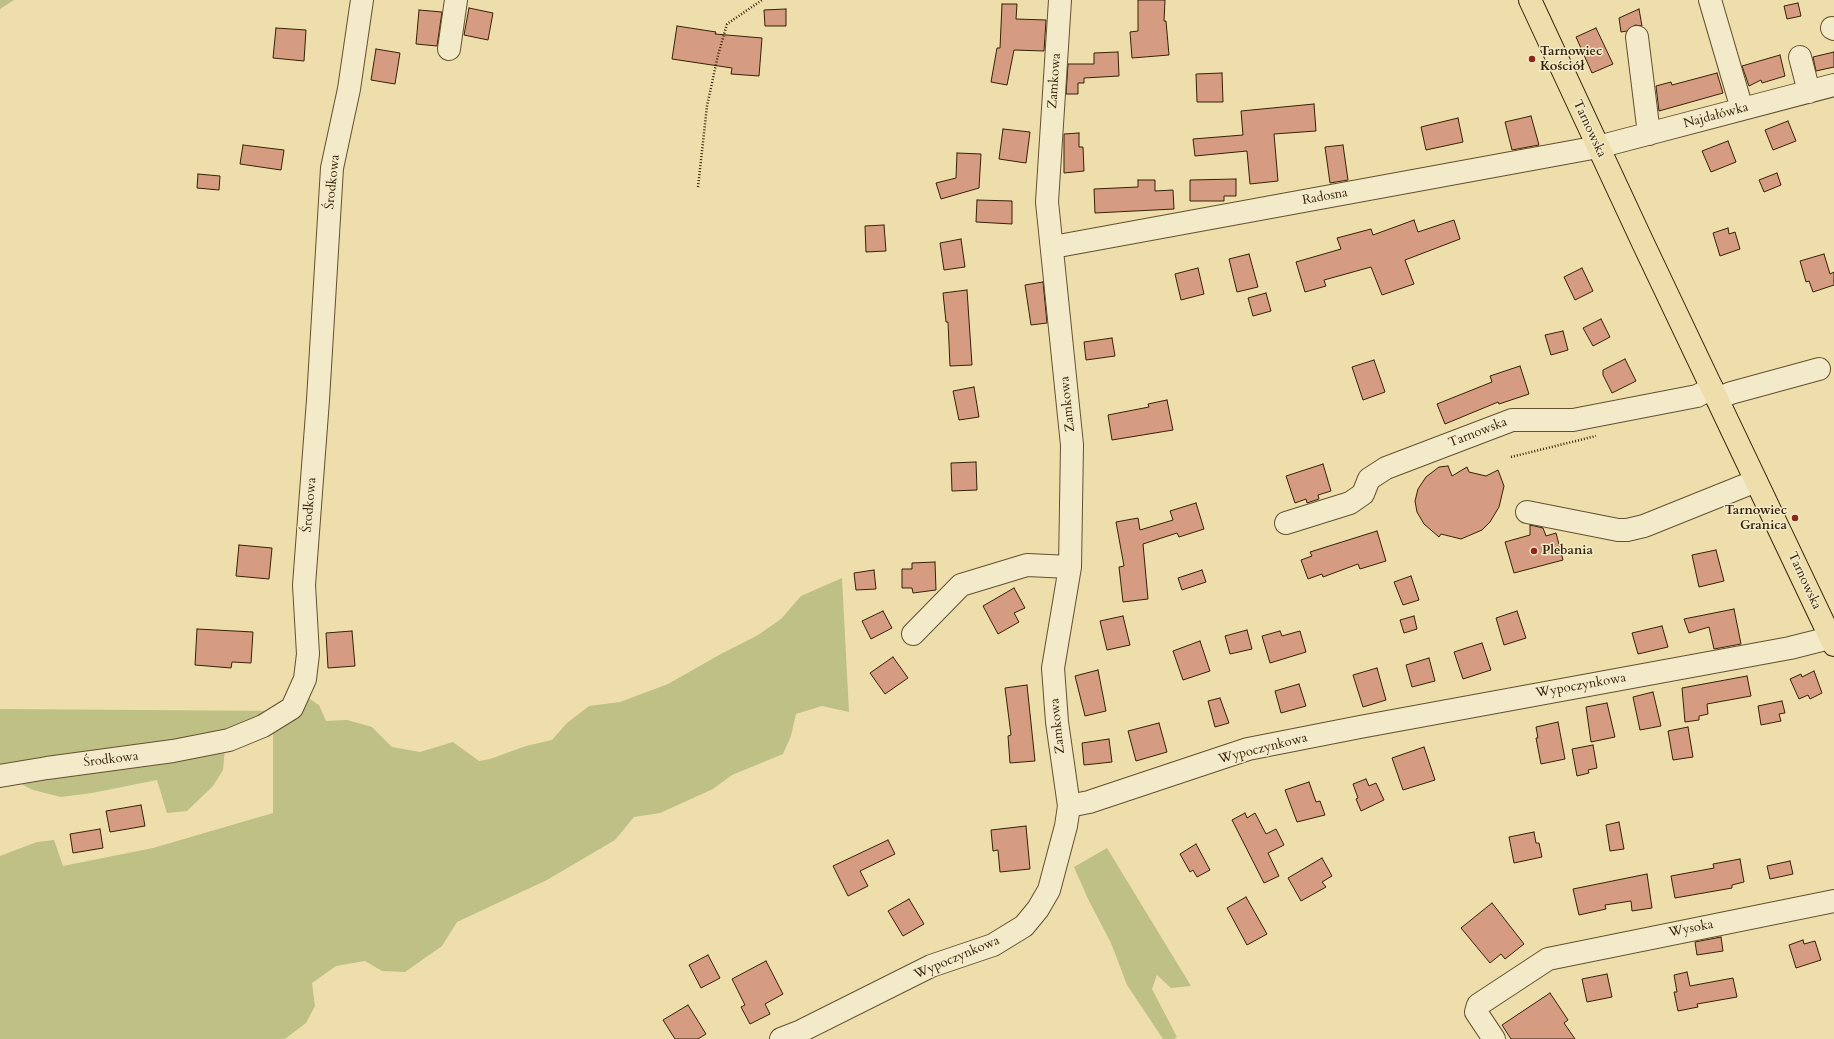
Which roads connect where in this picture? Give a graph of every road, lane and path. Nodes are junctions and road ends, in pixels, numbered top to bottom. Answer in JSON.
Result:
{"nodes":[{"id":1,"x":362,"y":0,"type":"edge"},
{"id":2,"x":456,"y":0,"type":"edge"},
{"id":3,"x":762,"y":0,"type":"edge"},
{"id":4,"x":1060,"y":0,"type":"edge"},
{"id":5,"x":1530,"y":0,"type":"edge"},
{"id":6,"x":1710,"y":0,"type":"edge"},
{"id":7,"x":1637,"y":37,"type":"dead end"},
{"id":8,"x":449,"y":49,"type":"dead end"},
{"id":9,"x":1800,"y":57,"type":"dead end"},
{"id":10,"x":1834,"y":85,"type":"edge"},
{"id":11,"x":1809,"y":92,"type":"junction"},
{"id":12,"x":1742,"y":109,"type":"junction"},
{"id":13,"x":1649,"y":134,"type":"junction"},
{"id":14,"x":1598,"y":147,"type":"junction"},
{"id":15,"x":698,"y":187,"type":"dead end"},
{"id":16,"x":1053,"y":247,"type":"junction"},
{"id":17,"x":1819,"y":369,"type":"dead end"},
{"id":18,"x":1715,"y":394,"type":"junction"},
{"id":19,"x":1756,"y":481,"type":"junction"},
{"id":20,"x":1527,"y":512,"type":"dead end"},
{"id":21,"x":1286,"y":523,"type":"dead end"},
{"id":22,"x":1070,"y":567,"type":"junction"},
{"id":23,"x":912,"y":634,"type":"dead end"},
{"id":24,"x":1833,"y":640,"type":"edge"},
{"id":25,"x":0,"y":776,"type":"edge"},
{"id":26,"x":1068,"y":806,"type":"junction"},
{"id":27,"x":1834,"y":901,"type":"edge"},
{"id":28,"x":781,"y":1039,"type":"edge"},
{"id":29,"x":1494,"y":1039,"type":"edge"}],
"edges":[{"from":1,"to":25,"type":"street","name":"Środkowa"},
{"from":2,"to":8,"type":"street"},
{"from":3,"to":15,"type":"path"},
{"from":4,"to":16,"type":"street","name":"Zamkowa"},
{"from":5,"to":14,"type":"main road","name":"Tarnowska"},
{"from":6,"to":12,"type":"street"},
{"from":7,"to":13,"type":"street"},
{"from":9,"to":11,"type":"street"},
{"from":10,"to":11,"type":"street","name":"Najdałówka"},
{"from":11,"to":12,"type":"street","name":"Najdałówka"},
{"from":12,"to":13,"type":"street","name":"Najdałówka"},
{"from":13,"to":14,"type":"street","name":"Najdałówka"},
{"from":14,"to":16,"type":"street","name":"Radosna"},
{"from":14,"to":18,"type":"main road","name":"Tarnowska"},
{"from":16,"to":22,"type":"street","name":"Zamkowa"},
{"from":17,"to":18,"type":"street"},
{"from":18,"to":19,"type":"main road","name":"Tarnowska"},
{"from":18,"to":21,"type":"street","name":"Tarnowska"},
{"from":19,"to":20,"type":"street"},
{"from":19,"to":24,"type":"main road","name":"Tarnowska"},
{"from":22,"to":23,"type":"street"},
{"from":22,"to":26,"type":"street","name":"Zamkowa"},
{"from":24,"to":26,"type":"street","name":"Wypoczynkowa"},
{"from":26,"to":28,"type":"street","name":"Wypoczynkowa"},
{"from":27,"to":29,"type":"street","name":"Wysoka"}]}
